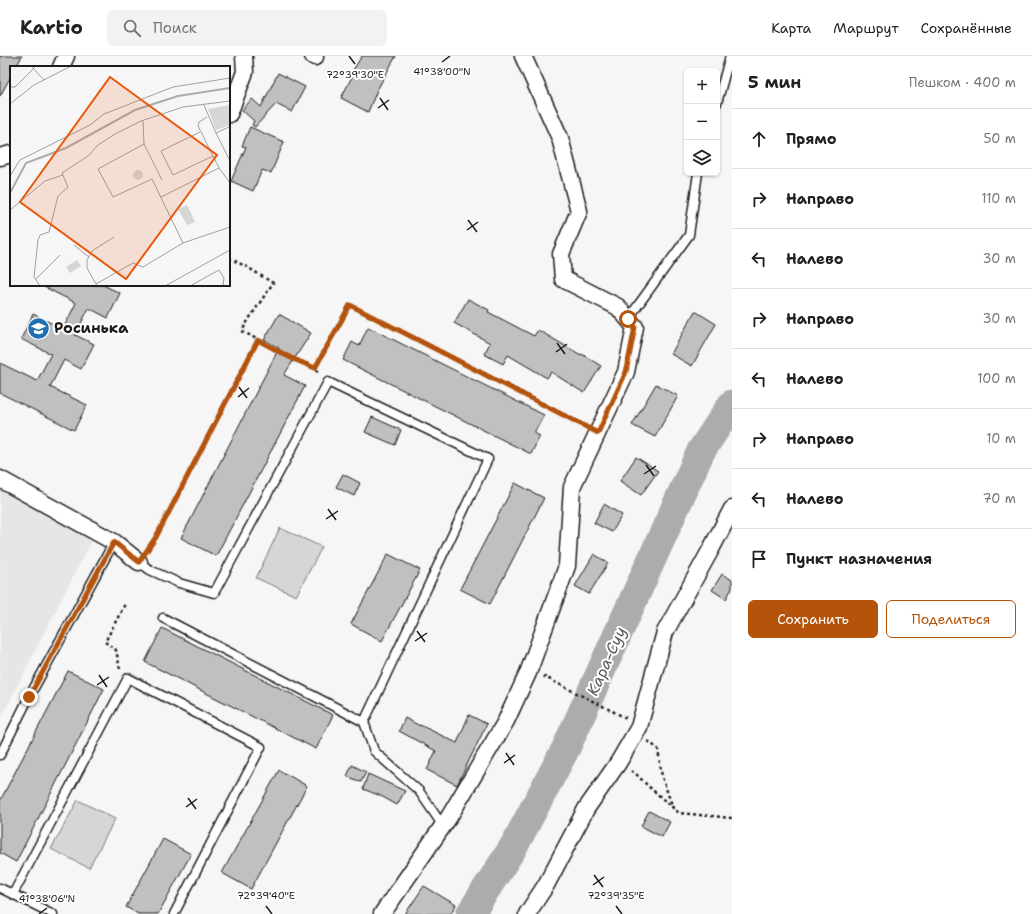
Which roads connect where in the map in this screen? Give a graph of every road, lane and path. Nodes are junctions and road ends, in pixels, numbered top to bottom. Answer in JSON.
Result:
{"nodes":[{"id":1,"x":66,"y":56,"type":"edge"},
{"id":2,"x":244,"y":56,"type":"edge"},
{"id":3,"x":523,"y":56,"type":"edge"},
{"id":4,"x":730,"y":56,"type":"edge"},
{"id":5,"x":61,"y":66,"type":"edge"},
{"id":6,"x":720,"y":92,"type":"edge"},
{"id":7,"x":230,"y":111,"type":"edge"},
{"id":8,"x":10,"y":154,"type":"edge"},
{"id":9,"x":0,"y":157,"type":"edge"},
{"id":10,"x":698,"y":176,"type":"edge"},
{"id":11,"x":230,"y":258,"type":"edge"},
{"id":12,"x":628,"y":319,"type":"junction"},
{"id":13,"x":258,"y":340,"type":"junction"},
{"id":14,"x":315,"y":368,"type":"junction"},
{"id":15,"x":328,"y":382,"type":"junction"},
{"id":16,"x":598,"y":433,"type":"junction"},
{"id":17,"x":0,"y":479,"type":"edge"},
{"id":18,"x":732,"y":509,"type":"edge"},
{"id":19,"x":114,"y":542,"type":"junction"},
{"id":20,"x":139,"y":562,"type":"junction"},
{"id":21,"x":125,"y":604,"type":"dead end"},
{"id":22,"x":163,"y":618,"type":"dead end"},
{"id":23,"x":128,"y":678,"type":"junction"},
{"id":24,"x":560,"y":684,"type":"dead end"},
{"id":25,"x":616,"y":712,"type":"dead end"},
{"id":26,"x":364,"y":722,"type":"junction"},
{"id":27,"x":639,"y":727,"type":"junction"},
{"id":28,"x":0,"y":755,"type":"edge"},
{"id":29,"x":618,"y":763,"type":"junction"},
{"id":30,"x":673,"y":808,"type":"junction"},
{"id":31,"x":732,"y":818,"type":"edge"},
{"id":32,"x":443,"y":826,"type":"junction"},
{"id":33,"x":0,"y":888,"type":"edge"},
{"id":34,"x":13,"y":894,"type":"junction"},
{"id":35,"x":53,"y":914,"type":"edge"},
{"id":36,"x":174,"y":914,"type":"edge"},
{"id":37,"x":382,"y":914,"type":"edge"},
{"id":38,"x":526,"y":914,"type":"edge"}],
"edges":[{"from":1,"to":5,"type":"street"},
{"from":2,"to":7,"type":"street"},
{"from":3,"to":12,"type":"street"},
{"from":4,"to":6,"type":"lane"},
{"from":8,"to":9,"type":"street"},
{"from":10,"to":12,"type":"lane"},
{"from":11,"to":13,"type":"path"},
{"from":12,"to":16,"type":"street"},
{"from":13,"to":14,"type":"path"},
{"from":13,"to":20,"type":"path"},
{"from":14,"to":15,"type":"path"},
{"from":14,"to":16,"type":"path"},
{"from":15,"to":20,"type":"lane"},
{"from":15,"to":26,"type":"lane"},
{"from":16,"to":32,"type":"street"},
{"from":17,"to":19,"type":"street"},
{"from":18,"to":27,"type":"street"},
{"from":19,"to":20,"type":"street"},
{"from":19,"to":28,"type":"lane"},
{"from":21,"to":23,"type":"path"},
{"from":22,"to":26,"type":"lane"},
{"from":23,"to":34,"type":"lane"},
{"from":23,"to":36,"type":"lane"},
{"from":24,"to":25,"type":"path"},
{"from":26,"to":32,"type":"lane"},
{"from":27,"to":29,"type":"street"},
{"from":27,"to":30,"type":"path"},
{"from":29,"to":30,"type":"path"},
{"from":29,"to":38,"type":"street"},
{"from":30,"to":31,"type":"path"},
{"from":32,"to":37,"type":"street"},
{"from":33,"to":34,"type":"lane"},
{"from":34,"to":35,"type":"lane"}]}
